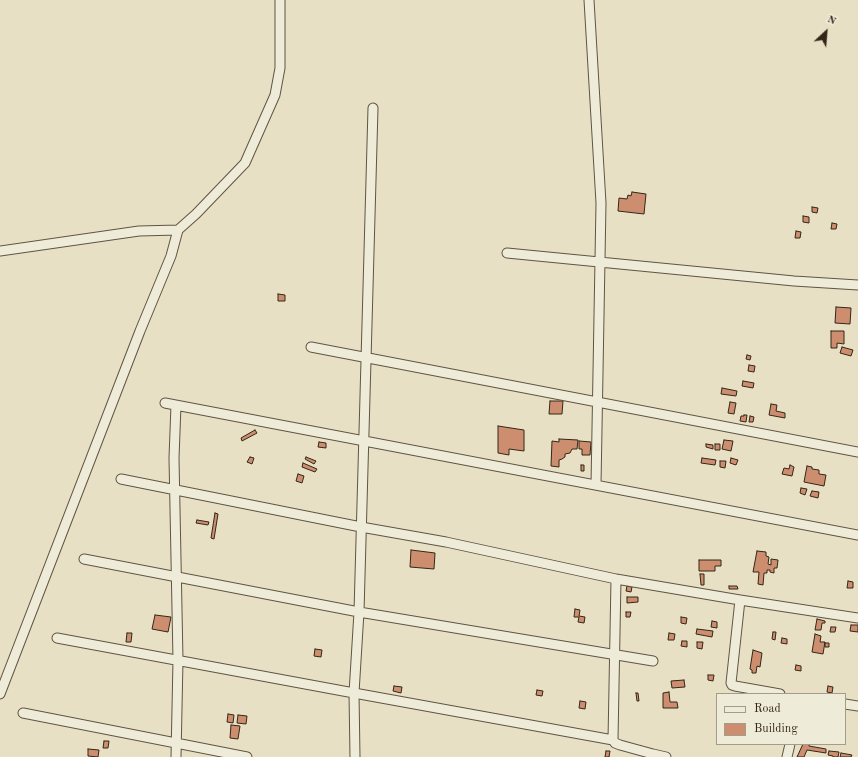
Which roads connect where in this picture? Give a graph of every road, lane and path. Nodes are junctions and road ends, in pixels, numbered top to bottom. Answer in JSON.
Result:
{"nodes":[{"id":1,"x":280,"y":0,"type":"edge"},
{"id":2,"x":589,"y":0,"type":"edge"},
{"id":3,"x":373,"y":108,"type":"dead end"},
{"id":4,"x":178,"y":230,"type":"junction"},
{"id":5,"x":0,"y":251,"type":"edge"},
{"id":6,"x":507,"y":253,"type":"dead end"},
{"id":7,"x":600,"y":262,"type":"junction"},
{"id":8,"x":858,"y":285,"type":"edge"},
{"id":9,"x":311,"y":347,"type":"dead end"},
{"id":10,"x":366,"y":358,"type":"junction"},
{"id":11,"x":597,"y":402,"type":"junction"},
{"id":12,"x":165,"y":403,"type":"dead end"},
{"id":13,"x":176,"y":405,"type":"junction"},
{"id":14,"x":364,"y":441,"type":"junction"},
{"id":15,"x":858,"y":452,"type":"edge"},
{"id":16,"x":121,"y":478,"type":"dead end"},
{"id":17,"x":596,"y":484,"type":"junction"},
{"id":18,"x":174,"y":489,"type":"junction"},
{"id":19,"x":361,"y":527,"type":"junction"},
{"id":20,"x":858,"y":535,"type":"edge"},
{"id":21,"x":84,"y":559,"type":"dead end"},
{"id":22,"x":176,"y":577,"type":"junction"},
{"id":23,"x":616,"y":579,"type":"junction"},
{"id":24,"x":740,"y":600,"type":"junction"},
{"id":25,"x":360,"y":612,"type":"junction"},
{"id":26,"x":858,"y":618,"type":"edge"},
{"id":27,"x":57,"y":638,"type":"dead end"},
{"id":28,"x":615,"y":654,"type":"junction"},
{"id":29,"x":178,"y":660,"type":"junction"},
{"id":30,"x":653,"y":661,"type":"dead end"},
{"id":31,"x":354,"y":693,"type":"junction"},
{"id":32,"x":774,"y":693,"type":"edge"},
{"id":33,"x":0,"y":694,"type":"edge"},
{"id":34,"x":846,"y":704,"type":"edge"},
{"id":35,"x":858,"y":706,"type":"edge"},
{"id":36,"x":23,"y":713,"type":"dead end"},
{"id":37,"x":613,"y":740,"type":"junction"},
{"id":38,"x":177,"y":743,"type":"junction"},
{"id":39,"x":790,"y":745,"type":"edge"},
{"id":40,"x":653,"y":755,"type":"edge"},
{"id":41,"x":176,"y":757,"type":"edge"},
{"id":42,"x":247,"y":757,"type":"edge"},
{"id":43,"x":355,"y":757,"type":"edge"},
{"id":44,"x":666,"y":757,"type":"edge"},
{"id":45,"x":787,"y":757,"type":"edge"}],
"edges":[{"from":1,"to":4,"type":"street"},
{"from":2,"to":7,"type":"street"},
{"from":3,"to":10,"type":"street"},
{"from":4,"to":5,"type":"street"},
{"from":4,"to":33,"type":"street"},
{"from":6,"to":7,"type":"street"},
{"from":7,"to":8,"type":"street"},
{"from":7,"to":11,"type":"street"},
{"from":9,"to":10,"type":"street"},
{"from":10,"to":11,"type":"street"},
{"from":10,"to":14,"type":"street"},
{"from":11,"to":15,"type":"street"},
{"from":11,"to":17,"type":"street"},
{"from":12,"to":13,"type":"street"},
{"from":13,"to":14,"type":"street"},
{"from":13,"to":18,"type":"street"},
{"from":14,"to":17,"type":"street"},
{"from":14,"to":19,"type":"street"},
{"from":16,"to":18,"type":"street"},
{"from":17,"to":20,"type":"street"},
{"from":18,"to":19,"type":"street"},
{"from":18,"to":22,"type":"street"},
{"from":19,"to":23,"type":"street"},
{"from":19,"to":25,"type":"street"},
{"from":21,"to":22,"type":"street"},
{"from":22,"to":25,"type":"street"},
{"from":22,"to":29,"type":"street"},
{"from":23,"to":24,"type":"street"},
{"from":23,"to":28,"type":"street"},
{"from":24,"to":26,"type":"street"},
{"from":24,"to":32,"type":"street"},
{"from":25,"to":28,"type":"street"},
{"from":25,"to":31,"type":"street"},
{"from":27,"to":29,"type":"street"},
{"from":28,"to":30,"type":"street"},
{"from":28,"to":37,"type":"street"},
{"from":29,"to":31,"type":"street"},
{"from":29,"to":38,"type":"street"},
{"from":31,"to":37,"type":"street"},
{"from":31,"to":43,"type":"street"},
{"from":34,"to":35,"type":"street"},
{"from":36,"to":38,"type":"street"},
{"from":37,"to":40,"type":"street"},
{"from":38,"to":41,"type":"street"},
{"from":38,"to":42,"type":"street"},
{"from":39,"to":45,"type":"street"},
{"from":40,"to":44,"type":"street"}]}
